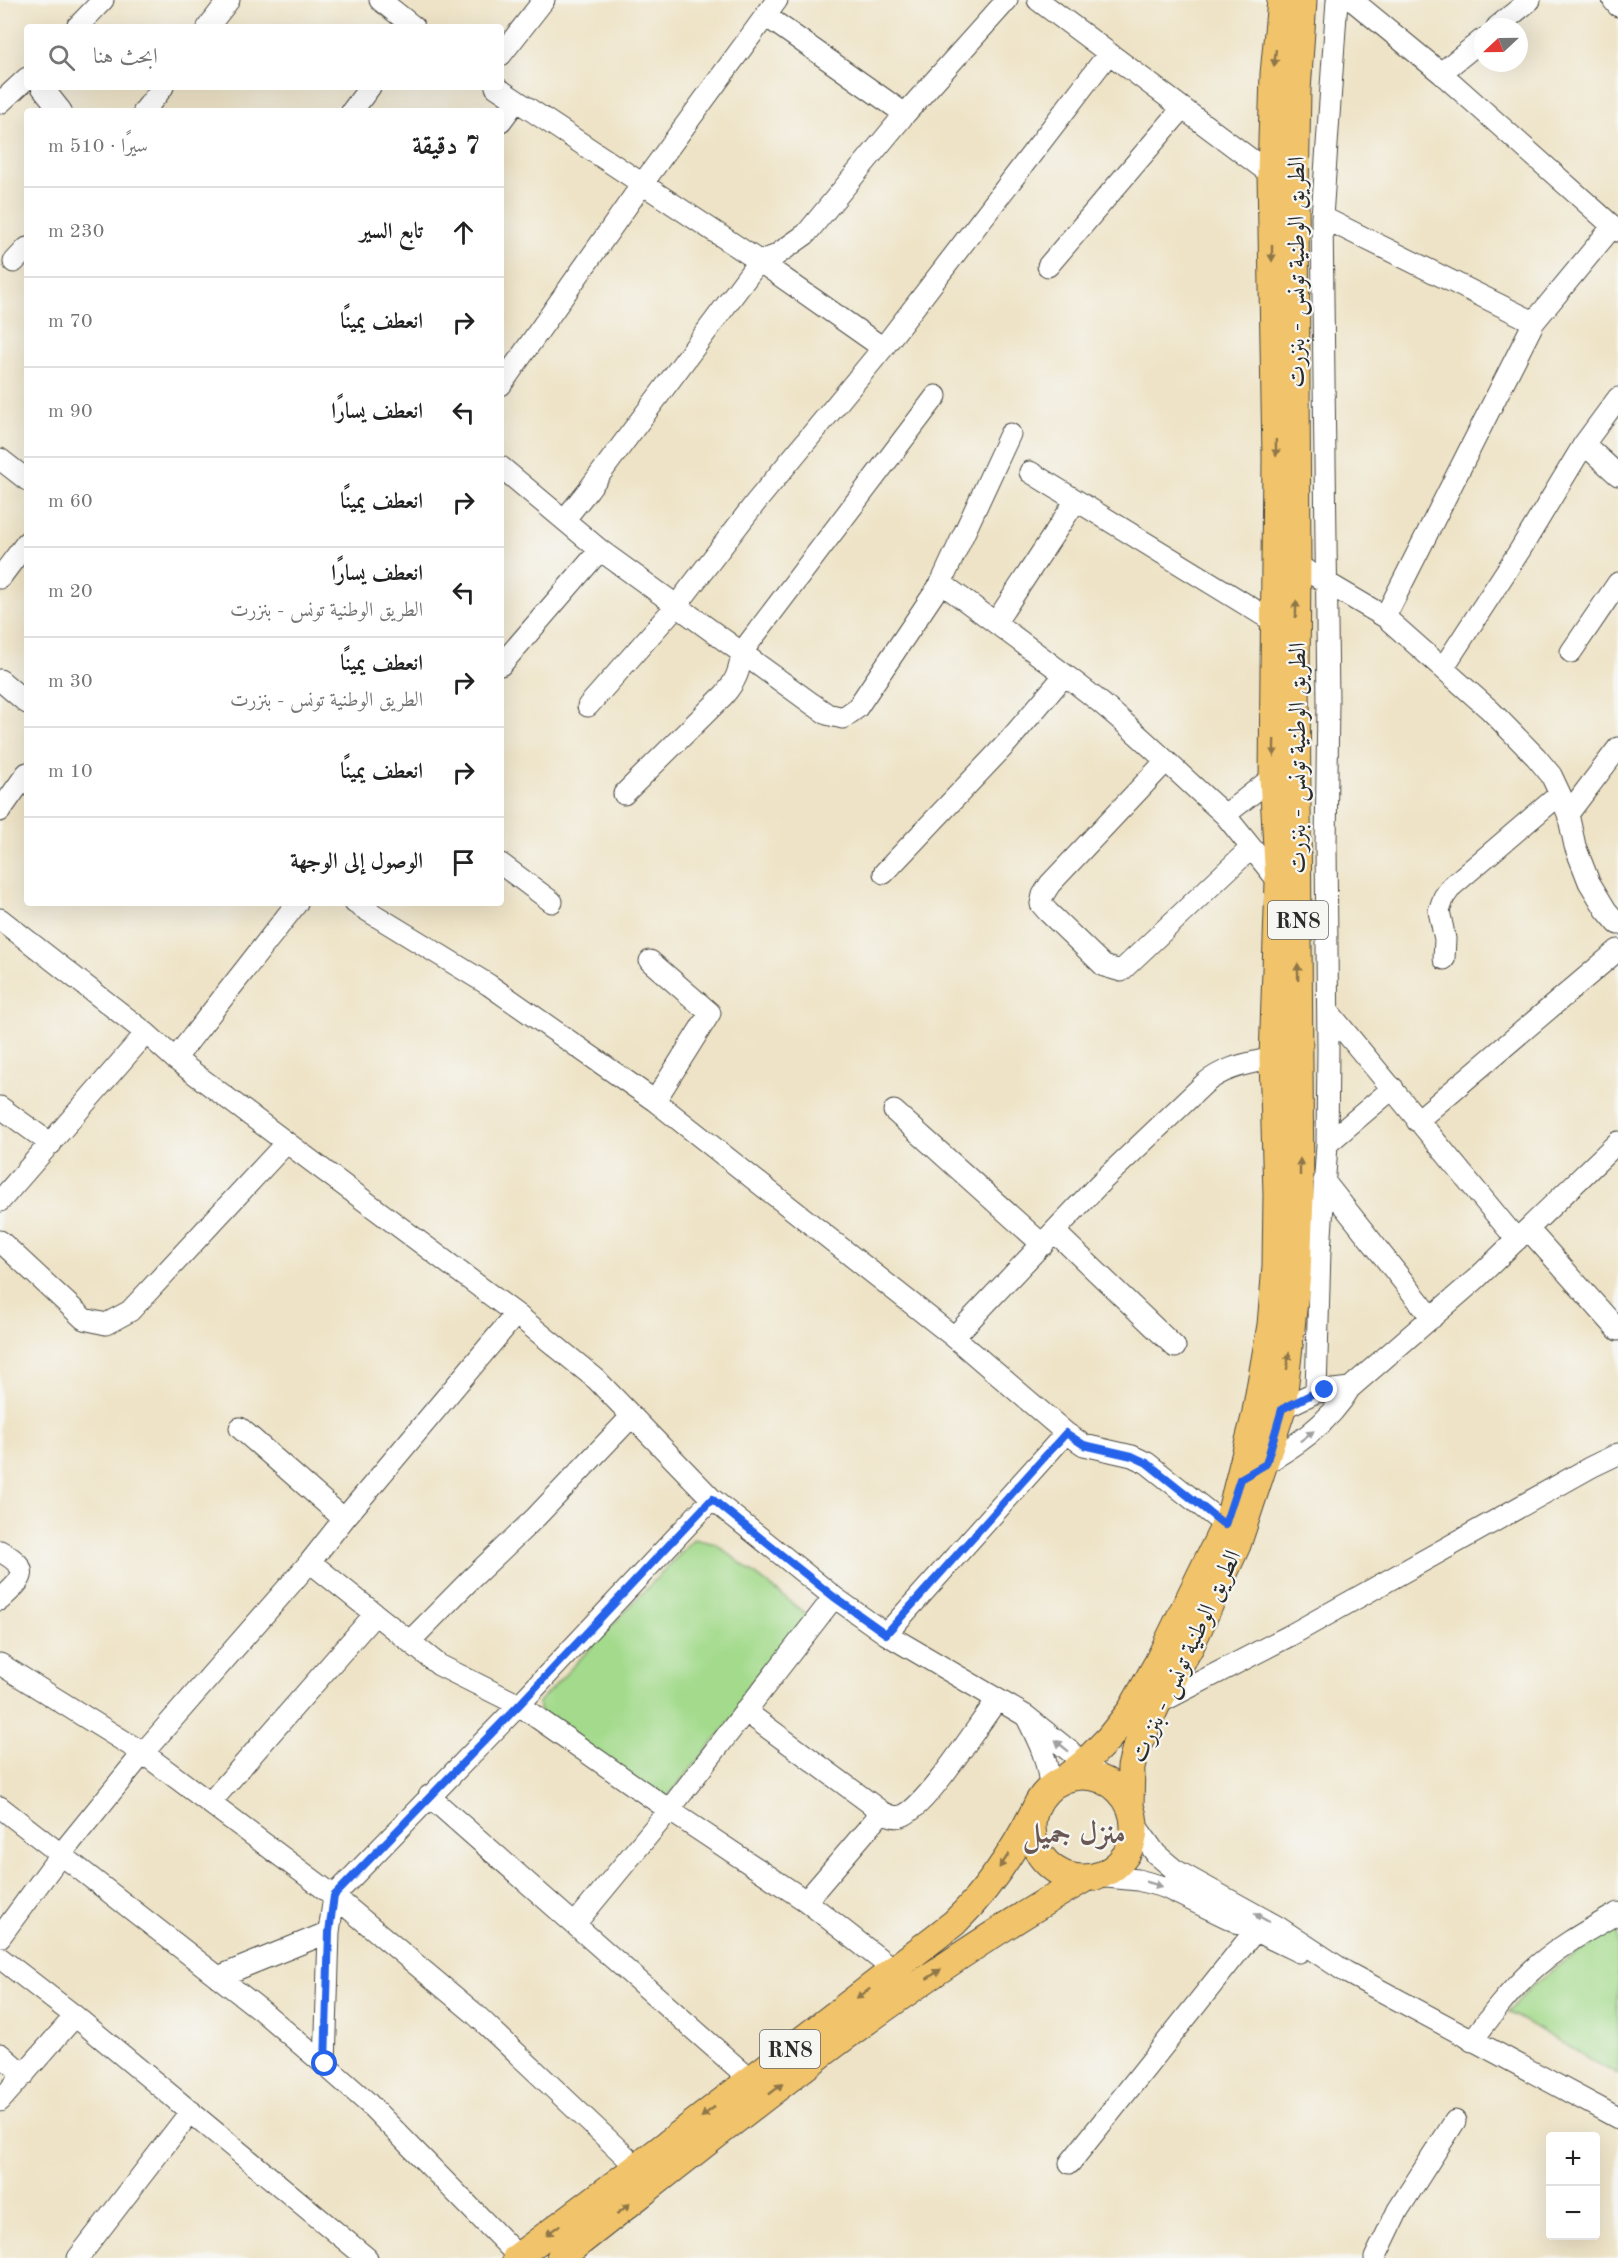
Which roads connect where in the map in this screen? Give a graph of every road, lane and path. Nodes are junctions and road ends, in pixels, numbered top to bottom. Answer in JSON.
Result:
{"nodes":[{"id":1,"x":103,"y":0,"type":"edge"},
{"id":2,"x":229,"y":0,"type":"edge"},
{"id":3,"x":380,"y":0,"type":"edge"},
{"id":4,"x":544,"y":0,"type":"edge"},
{"id":5,"x":1007,"y":0,"type":"edge"},
{"id":6,"x":1038,"y":0,"type":"edge"},
{"id":7,"x":1281,"y":0,"type":"edge"},
{"id":8,"x":1303,"y":0,"type":"edge"},
{"id":9,"x":1337,"y":0,"type":"edge"},
{"id":10,"x":1352,"y":0,"type":"edge"},
{"id":11,"x":1530,"y":0,"type":"edge"},
{"id":12,"x":1613,"y":0,"type":"edge"},
{"id":13,"x":1618,"y":6,"type":"edge"},
{"id":14,"x":771,"y":8,"type":"edge"},
{"id":15,"x":1508,"y":18,"type":"edge"},
{"id":16,"x":80,"y":24,"type":"edge"},
{"id":17,"x":210,"y":24,"type":"edge"},
{"id":18,"x":410,"y":24,"type":"edge"},
{"id":19,"x":1474,"y":46,"type":"edge"},
{"id":20,"x":504,"y":52,"type":"edge"},
{"id":21,"x":1109,"y":53,"type":"junction"},
{"id":22,"x":1441,"y":73,"type":"junction"},
{"id":23,"x":24,"y":81,"type":"edge"},
{"id":24,"x":44,"y":90,"type":"edge"},
{"id":25,"x":161,"y":90,"type":"edge"},
{"id":26,"x":368,"y":90,"type":"edge"},
{"id":27,"x":501,"y":90,"type":"edge"},
{"id":28,"x":516,"y":100,"type":"junction"},
{"id":29,"x":0,"y":103,"type":"edge"},
{"id":30,"x":59,"y":108,"type":"edge"},
{"id":31,"x":146,"y":108,"type":"edge"},
{"id":32,"x":354,"y":108,"type":"edge"},
{"id":33,"x":1182,"y":109,"type":"junction"},
{"id":34,"x":905,"y":114,"type":"junction"},
{"id":35,"x":504,"y":117,"type":"edge"},
{"id":36,"x":1271,"y":174,"type":"junction"},
{"id":37,"x":643,"y":183,"type":"junction"},
{"id":38,"x":1295,"y":192,"type":"junction"},
{"id":39,"x":1322,"y":217,"type":"junction"},
{"id":40,"x":1615,"y":228,"type":"edge"},
{"id":41,"x":759,"y":261,"type":"junction"},
{"id":42,"x":1048,"y":266,"type":"dead end"},
{"id":43,"x":1534,"y":322,"type":"junction"},
{"id":44,"x":883,"y":348,"type":"junction"},
{"id":45,"x":504,"y":381,"type":"edge"},
{"id":46,"x":936,"y":396,"type":"dead end"},
{"id":47,"x":1618,"y":398,"type":"edge"},
{"id":48,"x":1010,"y":434,"type":"dead end"},
{"id":49,"x":1584,"y":444,"type":"junction"},
{"id":50,"x":0,"y":459,"type":"edge"},
{"id":51,"x":504,"y":469,"type":"edge"},
{"id":52,"x":1030,"y":472,"type":"dead end"},
{"id":53,"x":1618,"y":475,"type":"edge"},
{"id":54,"x":24,"y":478,"type":"edge"},
{"id":55,"x":1076,"y":502,"type":"junction"},
{"id":56,"x":565,"y":519,"type":"junction"},
{"id":57,"x":24,"y":546,"type":"edge"},
{"id":58,"x":600,"y":550,"type":"junction"},
{"id":59,"x":1297,"y":565,"type":"junction"},
{"id":60,"x":0,"y":578,"type":"edge"},
{"id":61,"x":1327,"y":582,"type":"junction"},
{"id":62,"x":941,"y":583,"type":"junction"},
{"id":63,"x":1618,"y":583,"type":"edge"},
{"id":64,"x":677,"y":605,"type":"junction"},
{"id":65,"x":1385,"y":617,"type":"junction"},
{"id":66,"x":996,"y":622,"type":"junction"},
{"id":67,"x":1276,"y":623,"type":"junction"},
{"id":68,"x":508,"y":641,"type":"edge"},
{"id":69,"x":742,"y":652,"type":"junction"},
{"id":70,"x":1571,"y":652,"type":"dead end"},
{"id":71,"x":1443,"y":668,"type":"junction"},
{"id":72,"x":1064,"y":676,"type":"junction"},
{"id":73,"x":0,"y":680,"type":"edge"},
{"id":74,"x":24,"y":700,"type":"edge"},
{"id":75,"x":588,"y":706,"type":"dead end"},
{"id":76,"x":1285,"y":709,"type":"junction"},
{"id":77,"x":1618,"y":748,"type":"edge"},
{"id":78,"x":1166,"y":761,"type":"junction"},
{"id":79,"x":24,"y":777,"type":"edge"},
{"id":80,"x":1273,"y":777,"type":"junction"},
{"id":81,"x":624,"y":794,"type":"dead end"},
{"id":82,"x":1564,"y":804,"type":"junction"},
{"id":83,"x":0,"y":812,"type":"edge"},
{"id":84,"x":1225,"y":815,"type":"junction"},
{"id":85,"x":1251,"y":848,"type":"junction"},
{"id":86,"x":504,"y":866,"type":"edge"},
{"id":87,"x":884,"y":873,"type":"dead end"},
{"id":88,"x":1279,"y":882,"type":"junction"},
{"id":89,"x":552,"y":902,"type":"dead end"},
{"id":90,"x":295,"y":906,"type":"edge"},
{"id":91,"x":360,"y":906,"type":"edge"},
{"id":92,"x":0,"y":920,"type":"edge"},
{"id":93,"x":1618,"y":924,"type":"edge"},
{"id":94,"x":1618,"y":950,"type":"edge"},
{"id":95,"x":1444,"y":959,"type":"dead end"},
{"id":96,"x":650,"y":961,"type":"dead end"},
{"id":97,"x":1328,"y":1011,"type":"junction"},
{"id":98,"x":146,"y":1034,"type":"junction"},
{"id":99,"x":1272,"y":1058,"type":"junction"},
{"id":100,"x":175,"y":1059,"type":"junction"},
{"id":101,"x":1393,"y":1088,"type":"junction"},
{"id":102,"x":655,"y":1101,"type":"junction"},
{"id":103,"x":0,"y":1107,"type":"edge"},
{"id":104,"x":894,"y":1111,"type":"dead end"},
{"id":105,"x":1417,"y":1121,"type":"junction"},
{"id":106,"x":1618,"y":1142,"type":"edge"},
{"id":107,"x":286,"y":1143,"type":"junction"},
{"id":108,"x":51,"y":1144,"type":"junction"},
{"id":109,"x":1327,"y":1144,"type":"junction"},
{"id":110,"x":1324,"y":1181,"type":"junction"},
{"id":111,"x":0,"y":1201,"type":"edge"},
{"id":112,"x":1523,"y":1234,"type":"junction"},
{"id":113,"x":1049,"y":1239,"type":"junction"},
{"id":114,"x":0,"y":1241,"type":"edge"},
{"id":115,"x":516,"y":1314,"type":"junction"},
{"id":116,"x":1432,"y":1318,"type":"junction"},
{"id":117,"x":1618,"y":1330,"type":"edge"},
{"id":118,"x":954,"y":1337,"type":"junction"},
{"id":119,"x":1175,"y":1347,"type":"dead end"},
{"id":120,"x":1350,"y":1388,"type":"junction"},
{"id":121,"x":1316,"y":1392,"type":"junction"},
{"id":122,"x":1282,"y":1409,"type":"junction"},
{"id":123,"x":631,"y":1417,"type":"junction"},
{"id":124,"x":1254,"y":1422,"type":"junction"},
{"id":125,"x":240,"y":1428,"type":"dead end"},
{"id":126,"x":1066,"y":1433,"type":"junction"},
{"id":127,"x":1618,"y":1454,"type":"edge"},
{"id":128,"x":1266,"y":1464,"type":"junction"},
{"id":129,"x":1240,"y":1479,"type":"junction"},
{"id":130,"x":712,"y":1499,"type":"junction"},
{"id":131,"x":344,"y":1519,"type":"junction"},
{"id":132,"x":1225,"y":1525,"type":"junction"},
{"id":133,"x":0,"y":1551,"type":"edge"},
{"id":134,"x":310,"y":1562,"type":"junction"},
{"id":135,"x":834,"y":1597,"type":"junction"},
{"id":136,"x":0,"y":1600,"type":"edge"},
{"id":137,"x":375,"y":1614,"type":"junction"},
{"id":138,"x":886,"y":1634,"type":"junction"},
{"id":139,"x":410,"y":1641,"type":"junction"},
{"id":140,"x":0,"y":1664,"type":"edge"},
{"id":141,"x":997,"y":1700,"type":"junction"},
{"id":142,"x":1157,"y":1704,"type":"junction"},
{"id":143,"x":519,"y":1705,"type":"junction"},
{"id":144,"x":745,"y":1711,"type":"junction"},
{"id":145,"x":1026,"y":1716,"type":"junction"},
{"id":146,"x":143,"y":1753,"type":"junction"},
{"id":147,"x":1066,"y":1777,"type":"junction"},
{"id":148,"x":429,"y":1796,"type":"junction"},
{"id":149,"x":210,"y":1803,"type":"junction"},
{"id":150,"x":0,"y":1807,"type":"edge"},
{"id":151,"x":669,"y":1810,"type":"junction"},
{"id":152,"x":1034,"y":1811,"type":"junction"},
{"id":153,"x":882,"y":1812,"type":"junction"},
{"id":154,"x":1132,"y":1815,"type":"junction"},
{"id":155,"x":62,"y":1854,"type":"junction"},
{"id":156,"x":1091,"y":1877,"type":"junction"},
{"id":157,"x":334,"y":1896,"type":"junction"},
{"id":158,"x":806,"y":1901,"type":"junction"},
{"id":159,"x":1618,"y":1912,"type":"edge"},
{"id":160,"x":574,"y":1923,"type":"junction"},
{"id":161,"x":329,"y":1932,"type":"junction"},
{"id":162,"x":1254,"y":1932,"type":"junction"},
{"id":163,"x":0,"y":1937,"type":"edge"},
{"id":164,"x":0,"y":1958,"type":"edge"},
{"id":165,"x":894,"y":1970,"type":"junction"},
{"id":166,"x":1346,"y":1972,"type":"junction"},
{"id":167,"x":218,"y":1977,"type":"junction"},
{"id":168,"x":75,"y":2016,"type":"junction"},
{"id":169,"x":1472,"y":2041,"type":"junction"},
{"id":170,"x":0,"y":2054,"type":"edge"},
{"id":171,"x":325,"y":2064,"type":"junction"},
{"id":172,"x":24,"y":2075,"type":"junction"},
{"id":173,"x":751,"y":2080,"type":"junction"},
{"id":174,"x":0,"y":2101,"type":"edge"},
{"id":175,"x":190,"y":2111,"type":"junction"},
{"id":176,"x":1618,"y":2118,"type":"edge"},
{"id":177,"x":1455,"y":2121,"type":"dead end"},
{"id":178,"x":1070,"y":2163,"type":"dead end"},
{"id":179,"x":637,"y":2167,"type":"junction"},
{"id":180,"x":518,"y":2257,"type":"edge"},
{"id":181,"x":78,"y":2258,"type":"edge"},
{"id":182,"x":367,"y":2258,"type":"edge"},
{"id":183,"x":560,"y":2258,"type":"edge"},
{"id":184,"x":1375,"y":2258,"type":"edge"}],
"edges":[{"from":1,"to":16,"type":"street"},
{"from":2,"to":17,"type":"street"},
{"from":3,"to":18,"type":"street"},
{"from":4,"to":20,"type":"street"},
{"from":5,"to":34,"type":"street"},
{"from":6,"to":21,"type":"street"},
{"from":7,"to":36,"type":"main road","name":"الطريق الوطنية تونس - بنزرت","number":"RN8","one_way":true},
{"from":8,"to":38,"type":"main road","name":"الطريق الوطنية تونس - بنزرت","number":"RN8"},
{"from":9,"to":39,"type":"street"},
{"from":10,"to":22,"type":"street"},
{"from":11,"to":15,"type":"street"},
{"from":12,"to":13,"type":"street"},
{"from":14,"to":34,"type":"street"},
{"from":14,"to":37,"type":"street"},
{"from":19,"to":22,"type":"street"},
{"from":21,"to":33,"type":"street"},
{"from":21,"to":44,"type":"street"},
{"from":22,"to":40,"type":"street"},
{"from":23,"to":29,"type":"street"},
{"from":24,"to":30,"type":"street"},
{"from":25,"to":31,"type":"street"},
{"from":26,"to":32,"type":"street"},
{"from":27,"to":28,"type":"street"},
{"from":28,"to":35,"type":"street"},
{"from":28,"to":37,"type":"street"},
{"from":33,"to":36,"type":"street"},
{"from":33,"to":42,"type":"street"},
{"from":34,"to":41,"type":"street"},
{"from":36,"to":38,"type":"street"},
{"from":36,"to":67,"type":"main road","name":"الطريق الوطنية تونس - بنزرت","number":"RN8","one_way":true},
{"from":37,"to":41,"type":"street"},
{"from":37,"to":45,"type":"street"},
{"from":38,"to":59,"type":"main road","name":"الطريق الوطنية تونس - بنزرت","number":"RN8"},
{"from":39,"to":43,"type":"street"},
{"from":39,"to":61,"type":"street"},
{"from":40,"to":43,"type":"street"},
{"from":41,"to":44,"type":"street"},
{"from":41,"to":56,"type":"street"},
{"from":43,"to":65,"type":"street"},
{"from":44,"to":64,"type":"street"},
{"from":46,"to":69,"type":"street"},
{"from":47,"to":49,"type":"street"},
{"from":48,"to":62,"type":"street"},
{"from":49,"to":53,"type":"street"},
{"from":49,"to":71,"type":"street"},
{"from":50,"to":54,"type":"street"},
{"from":51,"to":56,"type":"street"},
{"from":52,"to":55,"type":"street"},
{"from":55,"to":66,"type":"street"},
{"from":55,"to":67,"type":"street"},
{"from":56,"to":58,"type":"street"},
{"from":57,"to":60,"type":"street"},
{"from":58,"to":64,"type":"street"},
{"from":58,"to":68,"type":"street"},
{"from":59,"to":61,"type":"street"},
{"from":76,"to":59,"type":"main road","name":"الطريق الوطنية تونس - بنزرت","number":"RN8","one_way":true},
{"from":61,"to":65,"type":"street"},
{"from":61,"to":97,"type":"street"},
{"from":62,"to":66,"type":"street"},
{"from":62,"to":69,"type":"street"},
{"from":63,"to":70,"type":"street"},
{"from":64,"to":69,"type":"street"},
{"from":64,"to":75,"type":"street"},
{"from":65,"to":71,"type":"street"},
{"from":66,"to":72,"type":"street"},
{"from":67,"to":76,"type":"main road","name":"الطريق الوطنية تونس - بنزرت","number":"RN8"},
{"from":69,"to":81,"type":"street"},
{"from":71,"to":82,"type":"street"},
{"from":72,"to":78,"type":"street"},
{"from":72,"to":87,"type":"street"},
{"from":73,"to":74,"type":"street"},
{"from":76,"to":80,"type":"main road","name":"الطريق الوطنية تونس - بنزرت","number":"RN8","one_way":true},
{"from":122,"to":76,"type":"main road","name":"الطريق الوطنية تونس - بنزرت","number":"RN8","one_way":true},
{"from":77,"to":82,"type":"street"},
{"from":78,"to":84,"type":"street"},
{"from":78,"to":85,"type":"street"},
{"from":79,"to":83,"type":"street"},
{"from":80,"to":84,"type":"street"},
{"from":80,"to":88,"type":"main road","name":"الطريق الوطنية تونس - بنزرت","number":"RN8"},
{"from":82,"to":93,"type":"street"},
{"from":82,"to":95,"type":"street"},
{"from":84,"to":85,"type":"street"},
{"from":85,"to":88,"type":"street"},
{"from":86,"to":89,"type":"street"},
{"from":88,"to":99,"type":"main road","name":"الطريق الوطنية تونس - بنزرت","number":"RN8"},
{"from":90,"to":100,"type":"street"},
{"from":91,"to":102,"type":"street"},
{"from":92,"to":98,"type":"street"},
{"from":94,"to":105,"type":"street"},
{"from":96,"to":102,"type":"street"},
{"from":97,"to":101,"type":"street"},
{"from":97,"to":109,"type":"street"},
{"from":98,"to":100,"type":"street"},
{"from":98,"to":108,"type":"street"},
{"from":99,"to":113,"type":"street"},
{"from":99,"to":124,"type":"main road","name":"الطريق الوطنية تونس - بنزرت","number":"RN8"},
{"from":100,"to":107,"type":"street"},
{"from":101,"to":105,"type":"street"},
{"from":101,"to":109,"type":"street"},
{"from":102,"to":118,"type":"street"},
{"from":103,"to":108,"type":"street"},
{"from":104,"to":113,"type":"street"},
{"from":105,"to":112,"type":"street"},
{"from":106,"to":112,"type":"street"},
{"from":107,"to":114,"type":"street"},
{"from":107,"to":115,"type":"street"},
{"from":108,"to":111,"type":"street"},
{"from":109,"to":110,"type":"street"},
{"from":110,"to":116,"type":"street"},
{"from":110,"to":121,"type":"street"},
{"from":112,"to":116,"type":"street"},
{"from":112,"to":117,"type":"street"},
{"from":113,"to":118,"type":"street"},
{"from":113,"to":119,"type":"street"},
{"from":115,"to":123,"type":"street"},
{"from":115,"to":131,"type":"street"},
{"from":116,"to":120,"type":"street"},
{"from":118,"to":126,"type":"street"},
{"from":120,"to":121,"type":"street"},
{"from":128,"to":120,"type":"street","one_way":true},
{"from":121,"to":122,"type":"street"},
{"from":122,"to":124,"type":"street"},
{"from":122,"to":128,"type":"main road","name":"الطريق الوطنية تونس - بنزرت","number":"RN8"},
{"from":123,"to":130,"type":"street"},
{"from":123,"to":139,"type":"street"},
{"from":124,"to":129,"type":"main road","name":"الطريق الوطنية تونس - بنزرت","number":"RN8"},
{"from":125,"to":131,"type":"street"},
{"from":126,"to":132,"type":"street"},
{"from":126,"to":138,"type":"street"},
{"from":127,"to":142,"type":"street"},
{"from":128,"to":129,"type":"street"},
{"from":128,"to":142,"type":"main road","name":"الطريق الوطنية تونس - بنزرت","number":"RN8"},
{"from":129,"to":132,"type":"main road","name":"الطريق الوطنية تونس - بنزرت","number":"RN8"},
{"from":130,"to":135,"type":"street"},
{"from":130,"to":143,"type":"street"},
{"from":131,"to":134,"type":"street"},
{"from":132,"to":147,"type":"main road","name":"الطريق الوطنية تونس - بنزرت","number":"RN8"},
{"from":133,"to":136,"type":"street"},
{"from":134,"to":137,"type":"street"},
{"from":134,"to":146,"type":"street"},
{"from":135,"to":138,"type":"street"},
{"from":135,"to":144,"type":"street"},
{"from":137,"to":139,"type":"street"},
{"from":137,"to":149,"type":"street"},
{"from":138,"to":141,"type":"street"},
{"from":139,"to":143,"type":"street"},
{"from":140,"to":146,"type":"street"},
{"from":141,"to":145,"type":"street"},
{"from":141,"to":153,"type":"street"},
{"from":142,"to":154,"type":"main road","name":"الطريق الوطنية تونس - بنزرت","number":"RN8"},
{"from":143,"to":148,"type":"street"},
{"from":143,"to":151,"type":"street"},
{"from":144,"to":151,"type":"street"},
{"from":144,"to":153,"type":"street"},
{"from":147,"to":145,"type":"street","one_way":true},
{"from":145,"to":147,"type":"street"},
{"from":146,"to":149,"type":"street"},
{"from":146,"to":155,"type":"street"},
{"from":147,"to":152,"type":"main road","number":"RN8"},
{"from":147,"to":154,"type":"main road"},
{"from":148,"to":157,"type":"street"},
{"from":148,"to":160,"type":"street"},
{"from":149,"to":157,"type":"street"},
{"from":150,"to":155,"type":"street"},
{"from":151,"to":158,"type":"street"},
{"from":151,"to":160,"type":"street"},
{"from":152,"to":156,"type":"main road"},
{"from":152,"to":165,"type":"main road","number":"RN8","one_way":true},
{"from":153,"to":158,"type":"street"},
{"from":154,"to":156,"type":"main road","number":"RN8"},
{"from":166,"to":154,"type":"street","one_way":true},
{"from":155,"to":163,"type":"street"},
{"from":155,"to":167,"type":"street"},
{"from":156,"to":162,"type":"street","one_way":true},
{"from":183,"to":156,"type":"main road","number":"RN8","one_way":true},
{"from":157,"to":161,"type":"street"},
{"from":157,"to":179,"type":"street"},
{"from":158,"to":165,"type":"street"},
{"from":159,"to":169,"type":"street"},
{"from":160,"to":173,"type":"street"},
{"from":161,"to":167,"type":"street"},
{"from":161,"to":171,"type":"street"},
{"from":162,"to":166,"type":"street"},
{"from":162,"to":178,"type":"street"},
{"from":164,"to":168,"type":"street"},
{"from":165,"to":173,"type":"main road","number":"RN8","one_way":true},
{"from":166,"to":169,"type":"street"},
{"from":167,"to":171,"type":"street"},
{"from":168,"to":172,"type":"street"},
{"from":168,"to":175,"type":"street"},
{"from":169,"to":176,"type":"street"},
{"from":170,"to":172,"type":"street"},
{"from":171,"to":180,"type":"street"},
{"from":172,"to":174,"type":"street"},
{"from":173,"to":179,"type":"main road","number":"RN8","one_way":true},
{"from":175,"to":181,"type":"street"},
{"from":175,"to":182,"type":"street"},
{"from":177,"to":184,"type":"street"},
{"from":179,"to":180,"type":"main road","number":"RN8","one_way":true}]}
